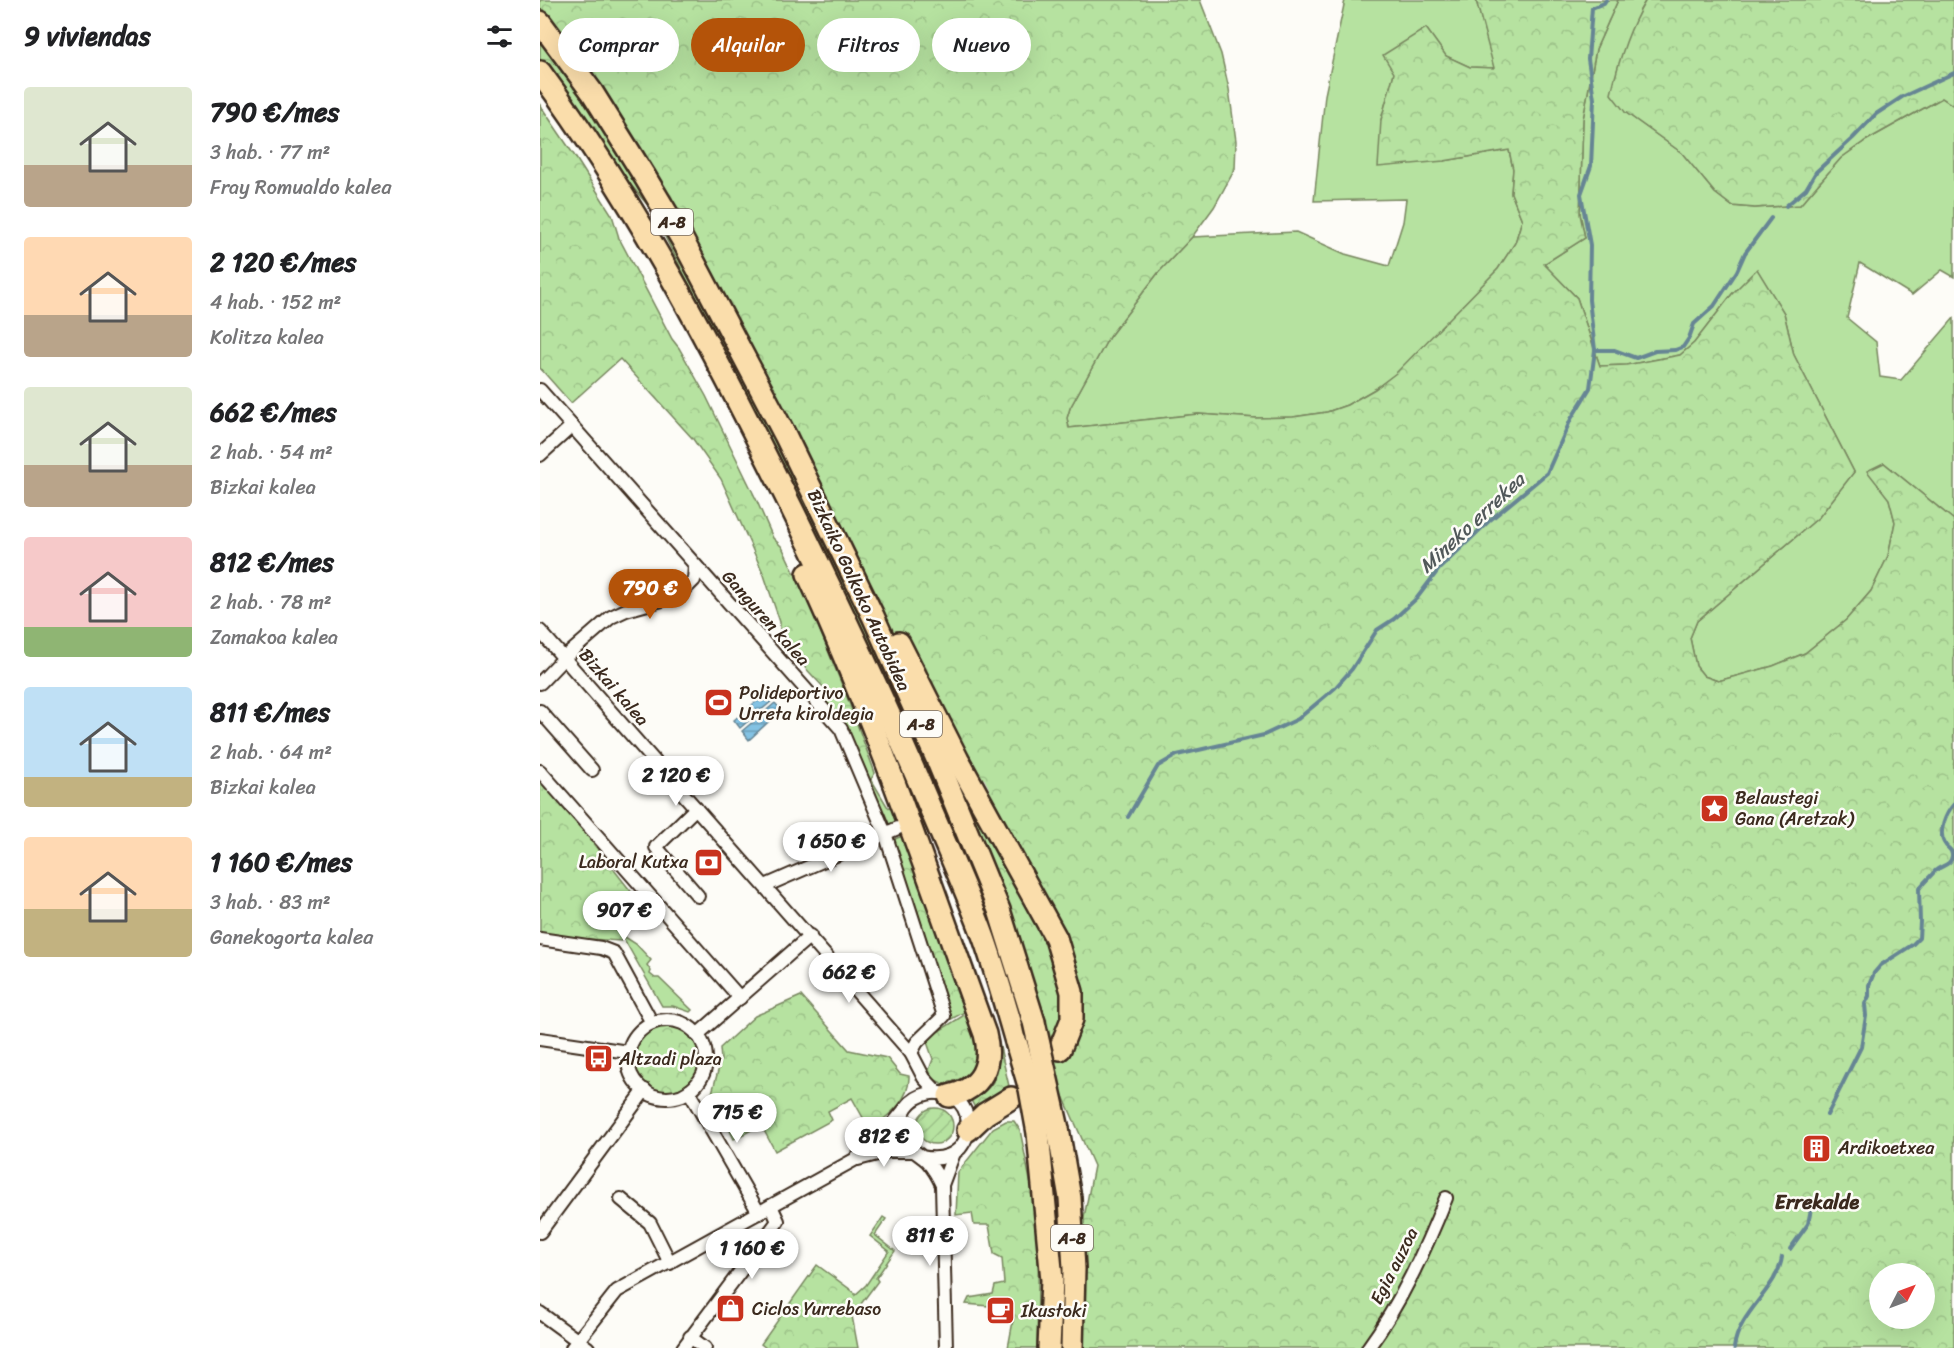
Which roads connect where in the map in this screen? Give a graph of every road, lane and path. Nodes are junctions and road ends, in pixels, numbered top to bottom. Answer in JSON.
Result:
{"nodes":[{"id":1,"x":540,"y":22,"type":"edge"},
{"id":2,"x":540,"y":72,"type":"edge"},
{"id":3,"x":540,"y":390,"type":"edge"},
{"id":4,"x":572,"y":426,"type":"junction"},
{"id":5,"x":755,"y":434,"type":"junction"},
{"id":6,"x":785,"y":435,"type":"junction"},
{"id":7,"x":540,"y":456,"type":"edge"},
{"id":8,"x":695,"y":565,"type":"junction"},
{"id":9,"x":540,"y":631,"type":"edge"},
{"id":10,"x":564,"y":658,"type":"junction"},
{"id":11,"x":540,"y":683,"type":"edge"},
{"id":12,"x":540,"y":711,"type":"edge"},
{"id":13,"x":592,"y":770,"type":"dead end"},
{"id":14,"x":540,"y":771,"type":"edge"},
{"id":15,"x":696,"y":808,"type":"junction"},
{"id":16,"x":898,"y":828,"type":"tunnel mouth"},
{"id":17,"x":885,"y":833,"type":"junction"},
{"id":18,"x":765,"y":886,"type":"junction"},
{"id":19,"x":698,"y":896,"type":"dead end"},
{"id":20,"x":810,"y":936,"type":"junction"},
{"id":21,"x":540,"y":939,"type":"edge"},
{"id":22,"x":740,"y":998,"type":"junction"},
{"id":23,"x":652,"y":1023,"type":"junction"},
{"id":24,"x":698,"y":1035,"type":"junction"},
{"id":25,"x":540,"y":1039,"type":"edge"},
{"id":26,"x":1060,"y":1049,"type":"dead end"},
{"id":27,"x":628,"y":1052,"type":"junction"},
{"id":28,"x":911,"y":1053,"type":"junction"},
{"id":29,"x":917,"y":1067,"type":"junction"},
{"id":30,"x":645,"y":1090,"type":"junction"},
{"id":31,"x":689,"y":1090,"type":"junction"},
{"id":32,"x":944,"y":1094,"type":"junction"},
{"id":33,"x":916,"y":1098,"type":"junction"},
{"id":34,"x":1011,"y":1098,"type":"dead end"},
{"id":35,"x":905,"y":1109,"type":"junction"},
{"id":36,"x":968,"y":1130,"type":"junction"},
{"id":37,"x":1048,"y":1131,"type":"junction"},
{"id":38,"x":917,"y":1154,"type":"junction"},
{"id":39,"x":954,"y":1154,"type":"junction"},
{"id":40,"x":854,"y":1160,"type":"junction"},
{"id":41,"x":942,"y":1185,"type":"junction"},
{"id":42,"x":1446,"y":1198,"type":"dead end"},
{"id":43,"x":621,"y":1199,"type":"dead end"},
{"id":44,"x":771,"y":1206,"type":"junction"},
{"id":45,"x":759,"y":1213,"type":"junction"},
{"id":46,"x":540,"y":1232,"type":"edge"},
{"id":47,"x":670,"y":1263,"type":"junction"},
{"id":48,"x":540,"y":1313,"type":"edge"},
{"id":49,"x":690,"y":1337,"type":"junction"},
{"id":50,"x":579,"y":1346,"type":"edge"},
{"id":51,"x":683,"y":1348,"type":"edge"},
{"id":52,"x":705,"y":1348,"type":"edge"},
{"id":53,"x":946,"y":1348,"type":"edge"},
{"id":54,"x":1049,"y":1348,"type":"edge"},
{"id":55,"x":1072,"y":1348,"type":"edge"},
{"id":56,"x":1368,"y":1348,"type":"edge"}],
"edges":[{"from":1,"to":6,"type":"highway","name":"Bizkaiko Golkoko Autobidea","number":"A-8"},
{"from":2,"to":5,"type":"highway","name":"Bizkaiko Golkoko Autobidea","number":"A-8"},
{"from":3,"to":4,"type":"street","name":"Ganguren kalea"},
{"from":4,"to":7,"type":"street"},
{"from":4,"to":8,"type":"street","name":"Ganguren kalea"},
{"from":5,"to":32,"type":"highway"},
{"from":5,"to":37,"type":"highway","name":"Bizkaiko Golkoko Autobidea","number":"A-8","bridge":true},
{"from":6,"to":26,"type":"highway"},
{"from":6,"to":37,"type":"highway","name":"Bizkaiko Golkoko Autobidea","number":"A-8","bridge":true},
{"from":8,"to":10,"type":"street"},
{"from":8,"to":17,"type":"street","name":"Ganguren kalea"},
{"from":9,"to":10,"type":"street","name":"Bizkai kalea"},
{"from":10,"to":11,"type":"street"},
{"from":10,"to":15,"type":"street","name":"Bizkai kalea"},
{"from":12,"to":13,"type":"street"},
{"from":14,"to":22,"type":"street"},
{"from":15,"to":18,"type":"street","name":"Bizkai kalea"},
{"from":15,"to":19,"type":"street"},
{"from":16,"to":17,"type":"street"},
{"from":17,"to":18,"type":"street"},
{"from":17,"to":28,"type":"street","name":"Ganguren kalea"},
{"from":18,"to":20,"type":"street","name":"Bizkai kalea"},
{"from":20,"to":22,"type":"street"},
{"from":20,"to":28,"type":"street","name":"Bizkai kalea"},
{"from":21,"to":23,"type":"street"},
{"from":22,"to":24,"type":"street"},
{"from":23,"to":24,"type":"street"},
{"from":23,"to":27,"type":"street"},
{"from":24,"to":31,"type":"street"},
{"from":25,"to":27,"type":"street"},
{"from":27,"to":30,"type":"street"},
{"from":28,"to":29,"type":"street","name":"Bizkai kalea"},
{"from":29,"to":32,"type":"street","name":"Bizkai kalea"},
{"from":29,"to":33,"type":"street","name":"Bizkai kalea"},
{"from":30,"to":31,"type":"street"},
{"from":30,"to":46,"type":"street"},
{"from":31,"to":45,"type":"street"},
{"from":32,"to":33,"type":"street"},
{"from":32,"to":36,"type":"street","name":"Bizkai kalea"},
{"from":33,"to":35,"type":"street"},
{"from":34,"to":36,"type":"highway"},
{"from":35,"to":38,"type":"street"},
{"from":35,"to":40,"type":"street"},
{"from":36,"to":39,"type":"street"},
{"from":37,"to":54,"type":"highway","name":"Bizkaiko Golkoko Autobidea","number":"A-8"},
{"from":37,"to":55,"type":"highway","name":"Bizkaiko Golkoko Autobidea","number":"A-8"},
{"from":38,"to":39,"type":"street"},
{"from":38,"to":40,"type":"street"},
{"from":38,"to":41,"type":"street"},
{"from":39,"to":41,"type":"street"},
{"from":40,"to":44,"type":"street"},
{"from":41,"to":53,"type":"street"},
{"from":42,"to":56,"type":"street","name":"Egia auzoa"},
{"from":43,"to":47,"type":"street"},
{"from":44,"to":45,"type":"street"},
{"from":44,"to":49,"type":"street"},
{"from":45,"to":47,"type":"street"},
{"from":47,"to":50,"type":"street"},
{"from":48,"to":50,"type":"street"},
{"from":49,"to":51,"type":"street"},
{"from":49,"to":52,"type":"street"}]}
